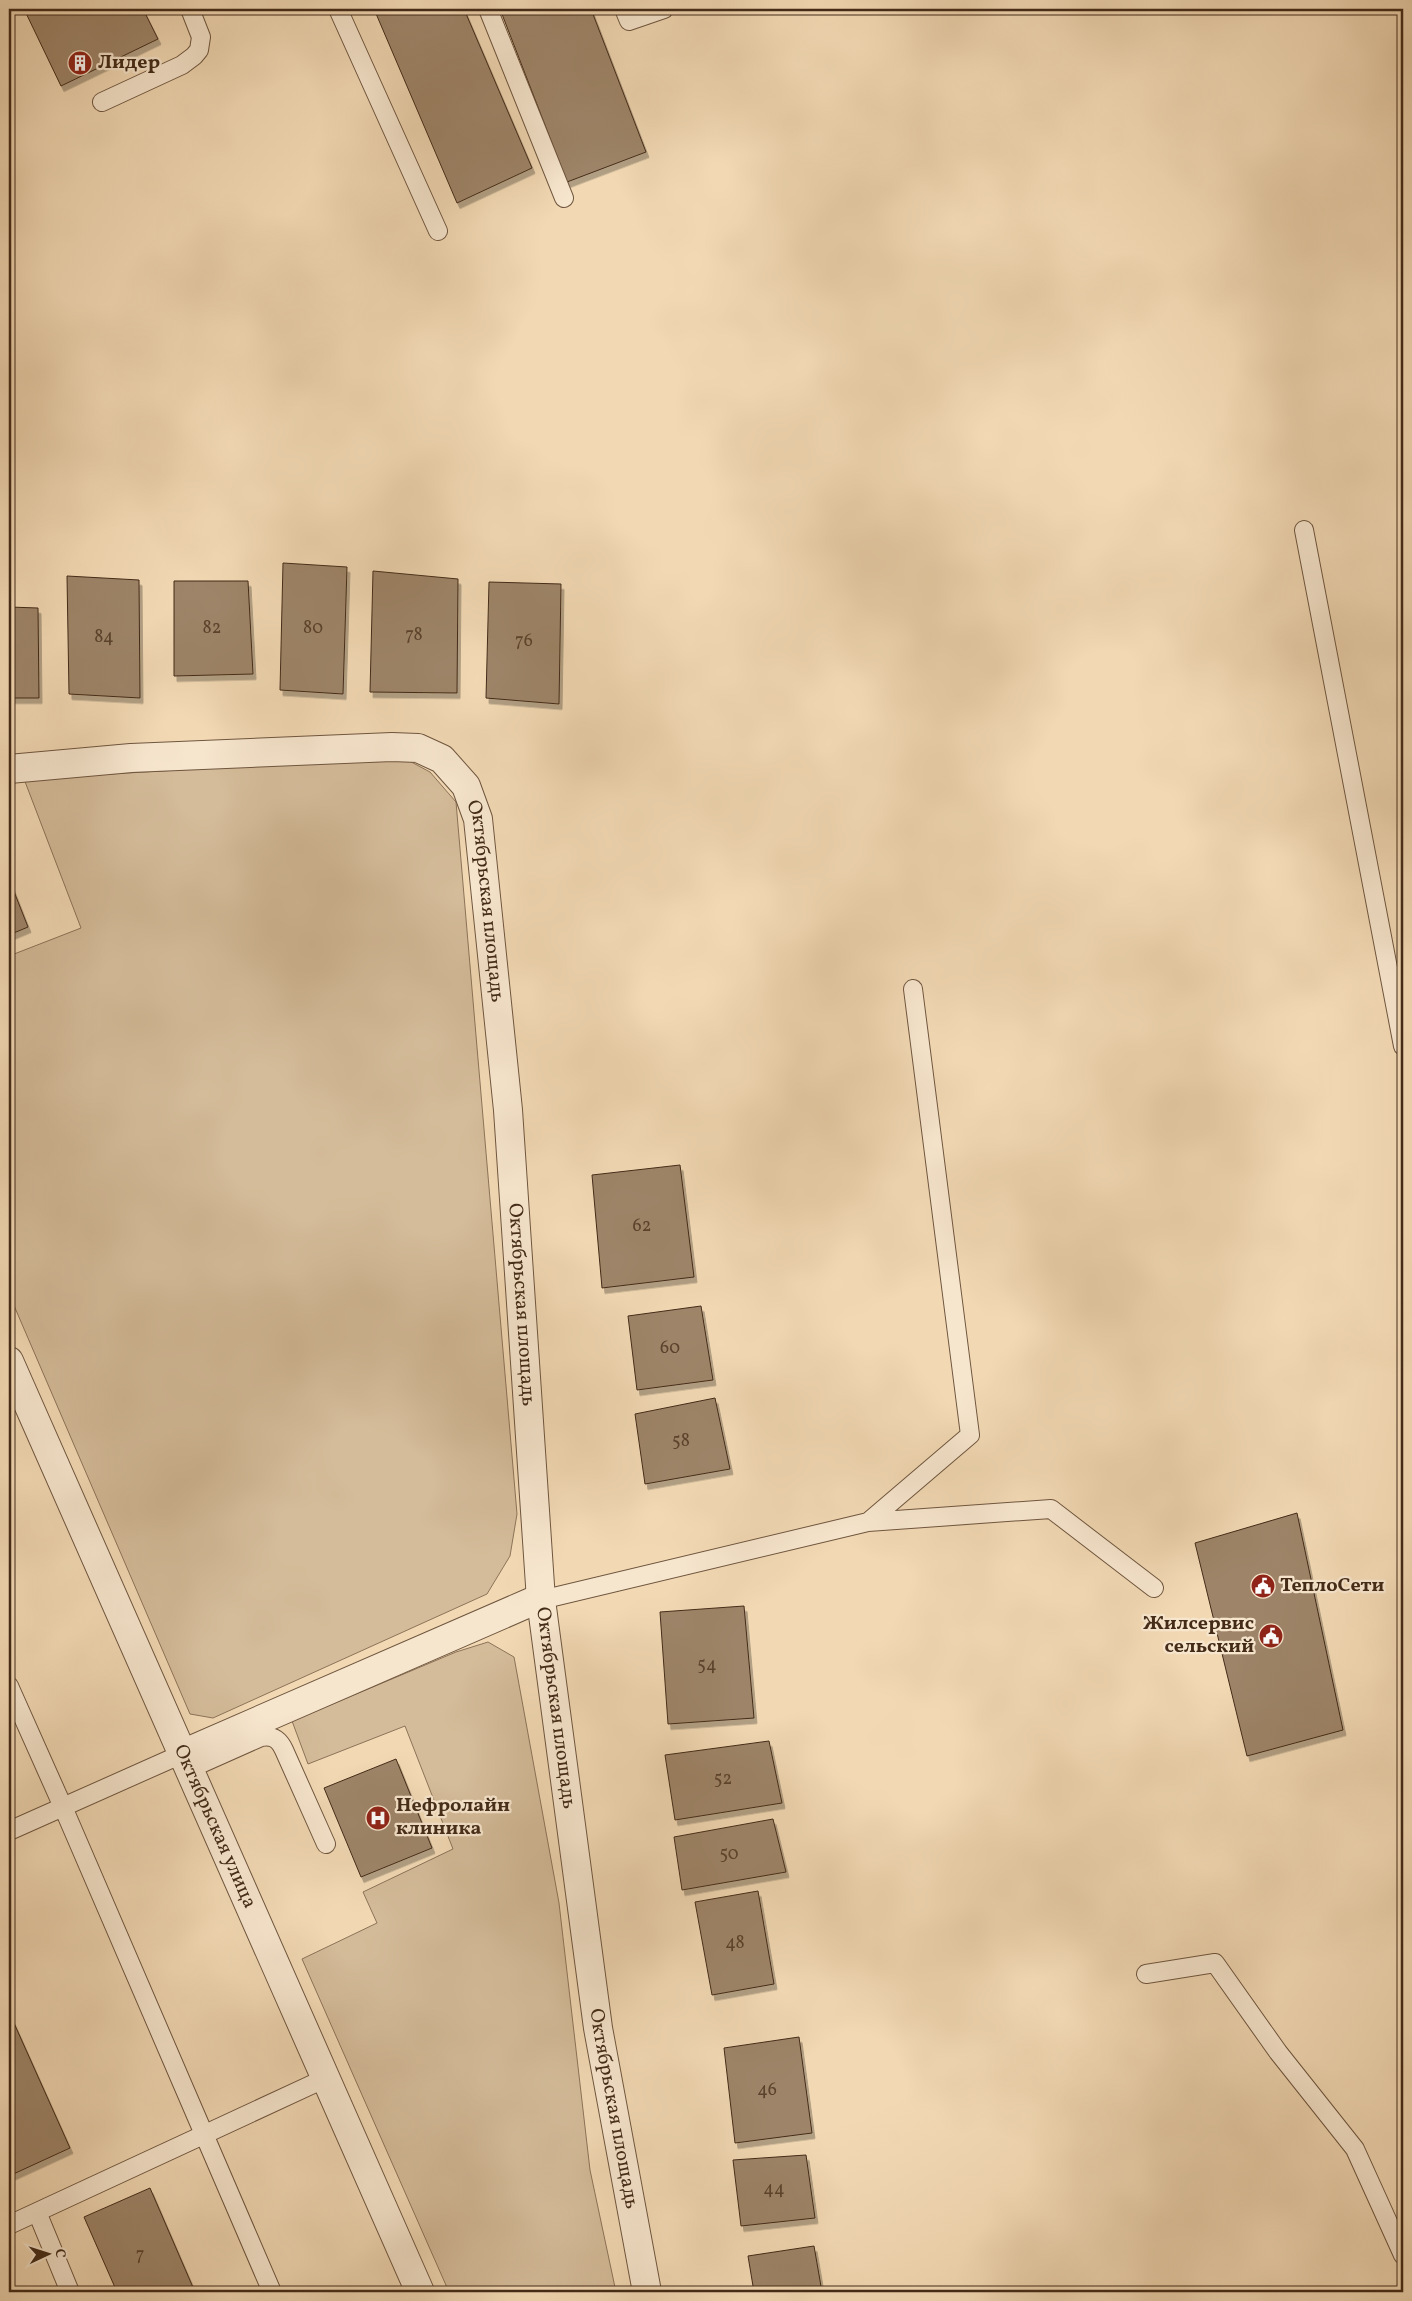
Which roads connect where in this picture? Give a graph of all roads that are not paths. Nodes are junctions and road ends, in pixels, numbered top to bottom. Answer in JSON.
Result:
{"nodes":[{"id":1,"x":190,"y":9,"type":"edge"},
{"id":2,"x":338,"y":9,"type":"edge"},
{"id":3,"x":488,"y":9,"type":"edge"},
{"id":4,"x":624,"y":9,"type":"edge"},
{"id":5,"x":664,"y":9,"type":"edge"},
{"id":6,"x":102,"y":102,"type":"dead end"},
{"id":7,"x":564,"y":198,"type":"dead end"},
{"id":8,"x":438,"y":231,"type":"dead end"},
{"id":9,"x":1304,"y":530,"type":"dead end"},
{"id":10,"x":9,"y":769,"type":"edge"},
{"id":11,"x":913,"y":989,"type":"dead end"},
{"id":12,"x":1403,"y":1046,"type":"edge"},
{"id":13,"x":9,"y":1361,"type":"edge"},
{"id":14,"x":868,"y":1522,"type":"junction"},
{"id":15,"x":1154,"y":1588,"type":"dead end"},
{"id":16,"x":541,"y":1600,"type":"junction"},
{"id":17,"x":9,"y":1686,"type":"edge"},
{"id":18,"x":185,"y":1761,"type":"junction"},
{"id":19,"x":63,"y":1807,"type":"junction"},
{"id":20,"x":9,"y":1831,"type":"edge"},
{"id":21,"x":326,"y":1844,"type":"dead end"},
{"id":22,"x":1146,"y":1974,"type":"dead end"},
{"id":23,"x":326,"y":2078,"type":"junction"},
{"id":24,"x":204,"y":2135,"type":"junction"},
{"id":25,"x":37,"y":2212,"type":"junction"},
{"id":26,"x":9,"y":2225,"type":"edge"},
{"id":27,"x":1403,"y":2255,"type":"edge"},
{"id":28,"x":70,"y":2292,"type":"edge"},
{"id":29,"x":272,"y":2292,"type":"edge"},
{"id":30,"x":420,"y":2292,"type":"edge"},
{"id":31,"x":647,"y":2292,"type":"edge"}],
"edges":[{"from":1,"to":6,"type":"lane"},
{"from":2,"to":8,"type":"lane"},
{"from":3,"to":7,"type":"lane"},
{"from":4,"to":5,"type":"lane"},
{"from":9,"to":12,"type":"lane"},
{"from":10,"to":16,"type":"street","name":"Октябрьская площадь"},
{"from":11,"to":14,"type":"lane"},
{"from":13,"to":18,"type":"street","name":"Октябрьская улица"},
{"from":14,"to":15,"type":"lane"},
{"from":14,"to":16,"type":"lane"},
{"from":16,"to":18,"type":"street"},
{"from":16,"to":31,"type":"street","name":"Октябрьская площадь"},
{"from":17,"to":19,"type":"lane"},
{"from":18,"to":19,"type":"lane"},
{"from":18,"to":21,"type":"lane"},
{"from":18,"to":23,"type":"street","name":"Октябрьская улица"},
{"from":19,"to":20,"type":"lane"},
{"from":19,"to":24,"type":"lane"},
{"from":22,"to":27,"type":"lane"},
{"from":23,"to":24,"type":"lane"},
{"from":23,"to":30,"type":"street","name":"Октябрьская улица"},
{"from":24,"to":25,"type":"lane"},
{"from":24,"to":29,"type":"lane"},
{"from":25,"to":26,"type":"lane"},
{"from":25,"to":28,"type":"lane"}]}
